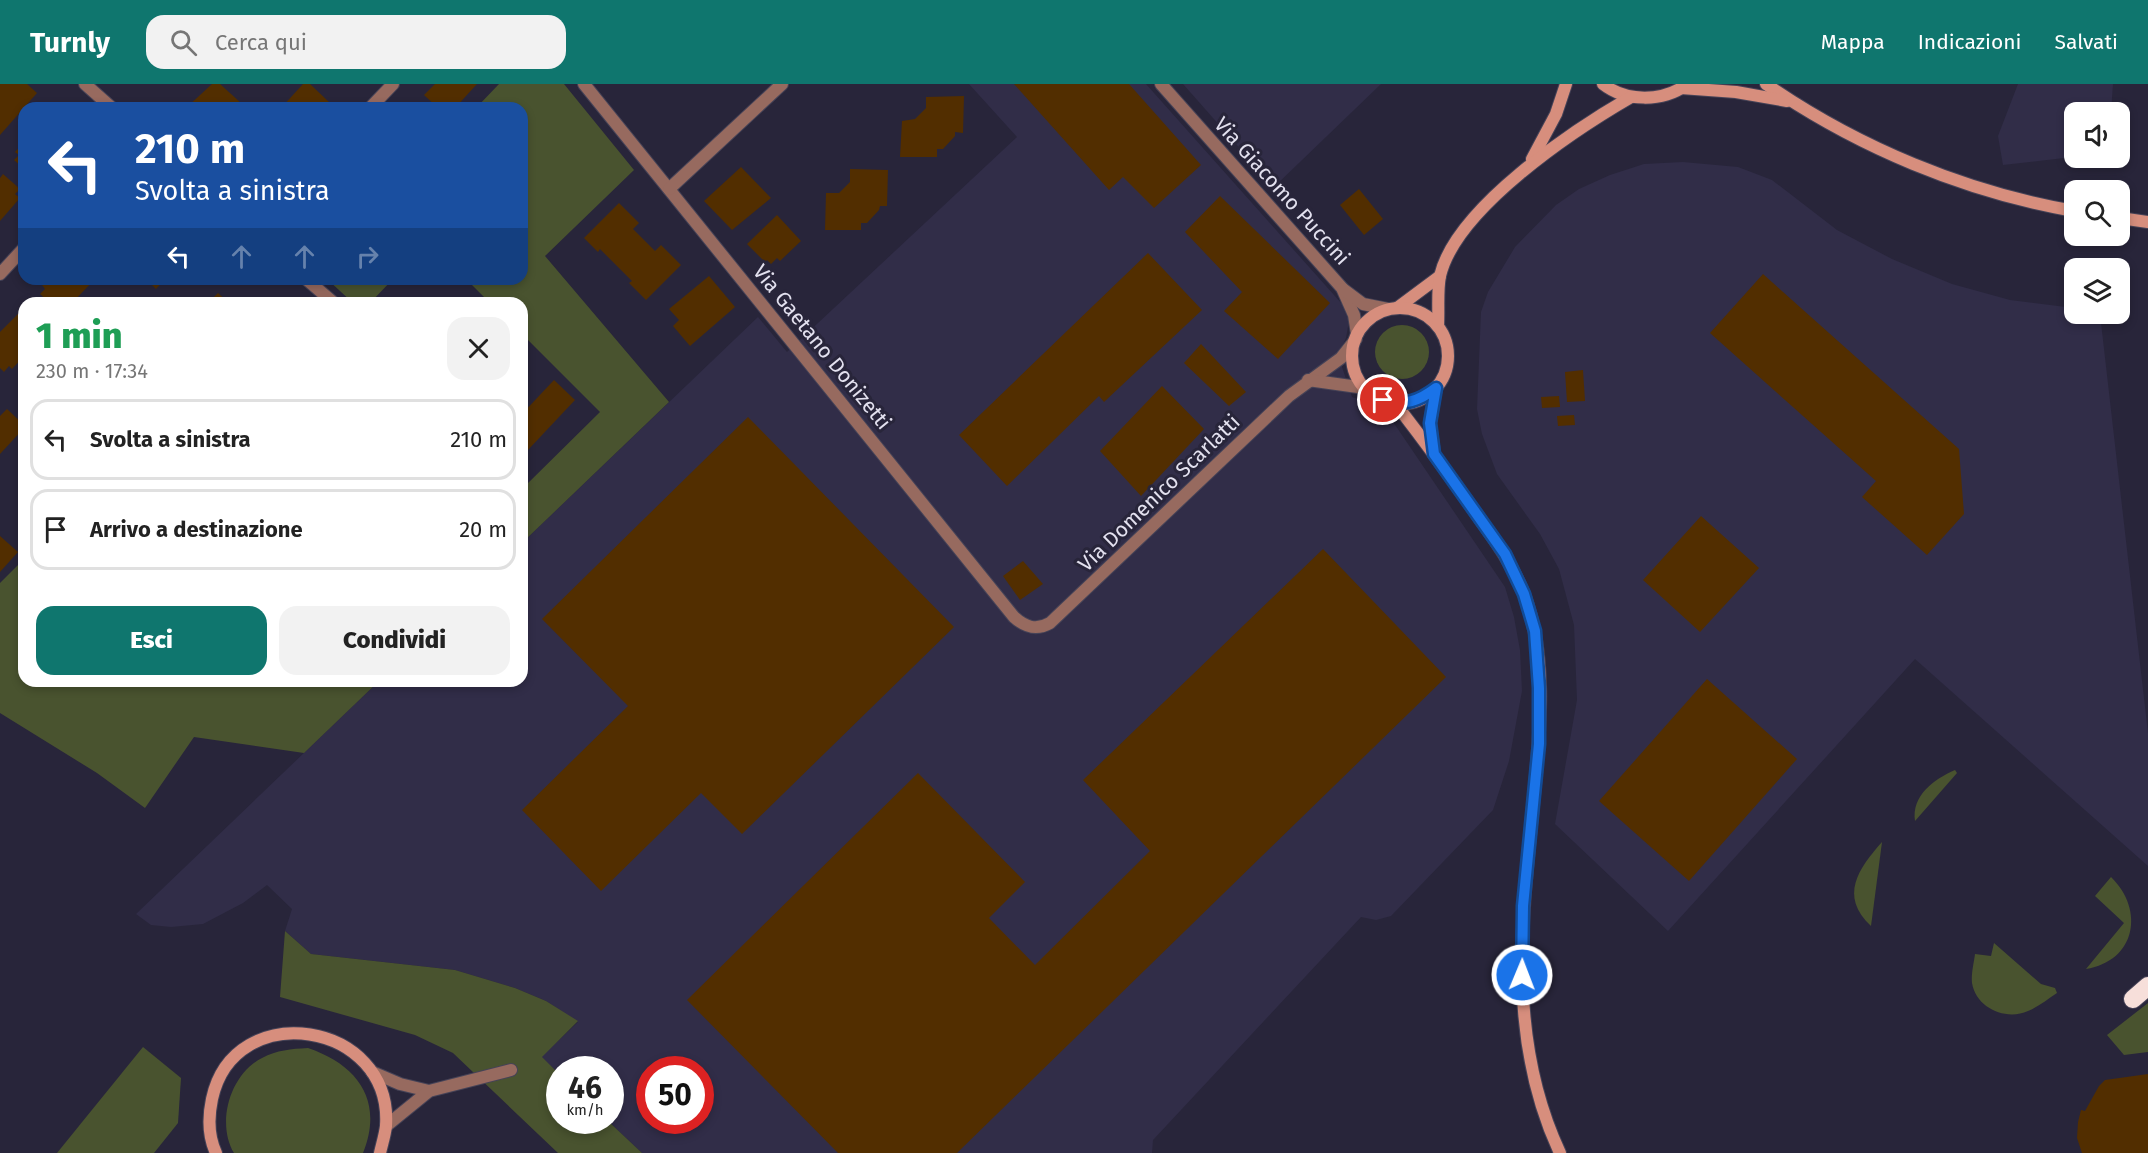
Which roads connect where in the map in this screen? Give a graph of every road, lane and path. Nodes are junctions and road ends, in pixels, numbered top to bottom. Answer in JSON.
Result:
{"nodes":[{"id":1,"x":85,"y":84,"type":"edge"},
{"id":2,"x":393,"y":84,"type":"edge"},
{"id":3,"x":584,"y":84,"type":"edge"},
{"id":4,"x":782,"y":84,"type":"edge"},
{"id":5,"x":1161,"y":84,"type":"edge"},
{"id":6,"x":1566,"y":84,"type":"edge"},
{"id":7,"x":1603,"y":84,"type":"edge"},
{"id":8,"x":1766,"y":84,"type":"edge"},
{"id":9,"x":1684,"y":86,"type":"edge"},
{"id":10,"x":1631,"y":97,"type":"junction"},
{"id":11,"x":1791,"y":101,"type":"junction"},
{"id":12,"x":105,"y":102,"type":"edge"},
{"id":13,"x":376,"y":102,"type":"edge"},
{"id":14,"x":1530,"y":163,"type":"junction"},
{"id":15,"x":669,"y":189,"type":"junction"},
{"id":16,"x":2064,"y":209,"type":"edge"},
{"id":17,"x":2130,"y":219,"type":"edge"},
{"id":18,"x":2148,"y":222,"type":"edge"},
{"id":19,"x":18,"y":254,"type":"edge"},
{"id":20,"x":0,"y":274,"type":"edge"},
{"id":21,"x":1440,"y":276,"type":"junction"},
{"id":22,"x":313,"y":285,"type":"edge"},
{"id":23,"x":1342,"y":288,"type":"junction"},
{"id":24,"x":327,"y":297,"type":"edge"},
{"id":25,"x":1393,"y":309,"type":"junction"},
{"id":26,"x":1438,"y":326,"type":"junction"},
{"id":27,"x":1357,"y":336,"type":"junction"},
{"id":28,"x":1308,"y":380,"type":"junction"},
{"id":29,"x":1365,"y":388,"type":"junction"},
{"id":30,"x":1436,"y":388,"type":"junction"},
{"id":31,"x":1395,"y":403,"type":"junction"},
{"id":32,"x":1434,"y":454,"type":"junction"},
{"id":33,"x":1033,"y":628,"type":"joint"},
{"id":34,"x":2148,"y":986,"type":"edge"},
{"id":35,"x":2133,"y":999,"type":"dead end"},
{"id":36,"x":511,"y":1070,"type":"dead end"},
{"id":37,"x":372,"y":1072,"type":"junction"},
{"id":38,"x":429,"y":1091,"type":"junction"},
{"id":39,"x":386,"y":1126,"type":"junction"},
{"id":40,"x":212,"y":1149,"type":"edge"},
{"id":41,"x":380,"y":1153,"type":"edge"},
{"id":42,"x":1560,"y":1153,"type":"edge"}],
"edges":[{"from":1,"to":12,"type":"street"},
{"from":2,"to":13,"type":"street"},
{"from":3,"to":15,"type":"street","name":"Via Gaetano Donizetti"},
{"from":4,"to":15,"type":"street"},
{"from":5,"to":23,"type":"street","name":"Via Giacomo Puccini"},
{"from":6,"to":14,"type":"main road"},
{"from":7,"to":10,"type":"main road"},
{"from":8,"to":11,"type":"main road"},
{"from":9,"to":10,"type":"main road"},
{"from":9,"to":11,"type":"main road"},
{"from":10,"to":14,"type":"main road"},
{"from":11,"to":16,"type":"main road"},
{"from":14,"to":21,"type":"main road"},
{"from":15,"to":33,"type":"street","name":"Via Gaetano Donizetti"},
{"from":17,"to":18,"type":"main road"},
{"from":19,"to":20,"type":"street"},
{"from":21,"to":25,"type":"main road"},
{"from":21,"to":26,"type":"main road"},
{"from":22,"to":24,"type":"street"},
{"from":23,"to":25,"type":"street"},
{"from":23,"to":27,"type":"street","name":"Via Giacomo Puccini"},
{"from":25,"to":26,"type":"main road"},
{"from":25,"to":27,"type":"main road"},
{"from":26,"to":30,"type":"main road"},
{"from":27,"to":28,"type":"street","name":"Via Domenico Scarlatti"},
{"from":27,"to":29,"type":"main road"},
{"from":28,"to":29,"type":"street"},
{"from":28,"to":33,"type":"street","name":"Via Domenico Scarlatti"},
{"from":29,"to":31,"type":"main road"},
{"from":30,"to":31,"type":"main road"},
{"from":30,"to":32,"type":"main road"},
{"from":31,"to":32,"type":"main road"},
{"from":32,"to":42,"type":"main road"},
{"from":34,"to":35,"type":"highway"},
{"from":36,"to":38,"type":"street"},
{"from":37,"to":38,"type":"street"},
{"from":37,"to":39,"type":"main road"},
{"from":37,"to":40,"type":"main road"},
{"from":38,"to":39,"type":"street"},
{"from":39,"to":41,"type":"main road"}]}
